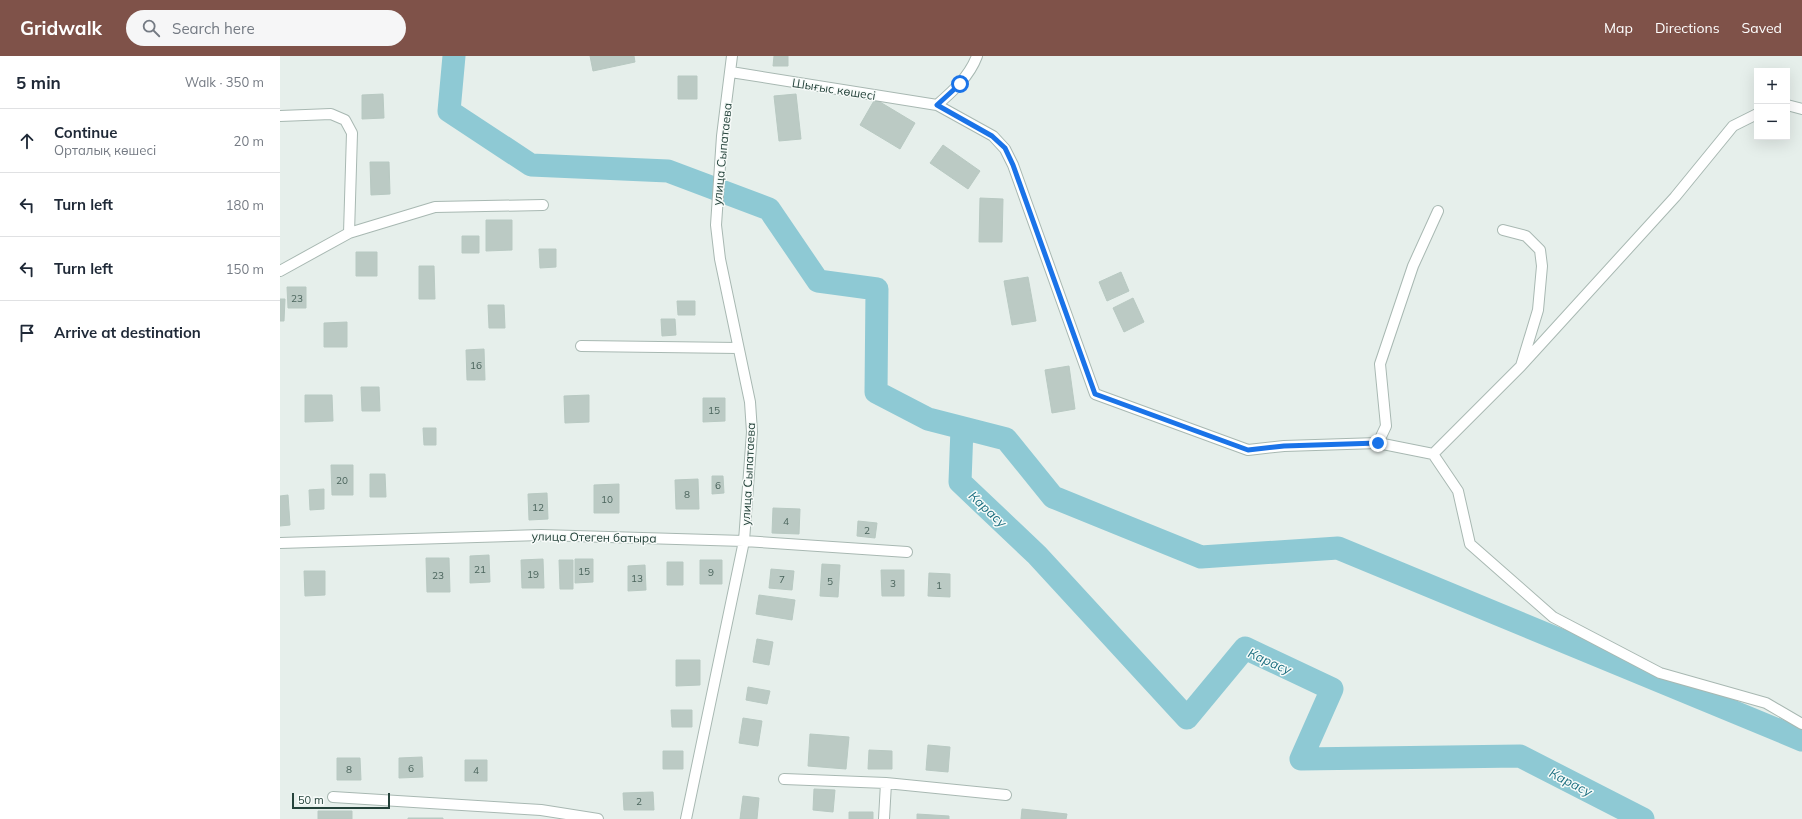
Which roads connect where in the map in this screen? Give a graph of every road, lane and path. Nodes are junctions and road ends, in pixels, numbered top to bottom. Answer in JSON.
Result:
{"nodes":[{"id":1,"x":732,"y":56,"type":"edge"},
{"id":2,"x":976,"y":56,"type":"edge"},
{"id":3,"x":731,"y":72,"type":"junction"},
{"id":4,"x":937,"y":105,"type":"junction"},
{"id":5,"x":1790,"y":106,"type":"edge"},
{"id":6,"x":1802,"y":109,"type":"edge"},
{"id":7,"x":280,"y":116,"type":"edge"},
{"id":8,"x":1754,"y":116,"type":"edge"},
{"id":9,"x":543,"y":205,"type":"dead end"},
{"id":10,"x":1438,"y":212,"type":"dead end"},
{"id":11,"x":1504,"y":230,"type":"dead end"},
{"id":12,"x":349,"y":233,"type":"junction"},
{"id":13,"x":280,"y":271,"type":"edge"},
{"id":14,"x":581,"y":346,"type":"dead end"},
{"id":15,"x":738,"y":348,"type":"junction"},
{"id":16,"x":1521,"y":366,"type":"junction"},
{"id":17,"x":1378,"y":443,"type":"junction"},
{"id":18,"x":1433,"y":454,"type":"junction"},
{"id":19,"x":744,"y":541,"type":"junction"},
{"id":20,"x":280,"y":543,"type":"edge"},
{"id":21,"x":907,"y":552,"type":"dead end"},
{"id":22,"x":1802,"y":724,"type":"edge"},
{"id":23,"x":784,"y":779,"type":"dead end"},
{"id":24,"x":886,"y":783,"type":"junction"},
{"id":25,"x":1006,"y":795,"type":"dead end"},
{"id":26,"x":333,"y":797,"type":"dead end"},
{"id":27,"x":598,"y":819,"type":"edge"},
{"id":28,"x":686,"y":819,"type":"edge"},
{"id":29,"x":884,"y":819,"type":"edge"}],
"edges":[{"from":1,"to":3,"type":"street","name":"улица Сыпатаева"},
{"from":2,"to":4,"type":"street"},
{"from":3,"to":4,"type":"street","name":"Шығыс көшесі"},
{"from":3,"to":15,"type":"street","name":"улица Сыпатаева"},
{"from":4,"to":17,"type":"street"},
{"from":5,"to":6,"type":"street"},
{"from":7,"to":12,"type":"street"},
{"from":8,"to":16,"type":"street"},
{"from":9,"to":12,"type":"street"},
{"from":10,"to":17,"type":"street"},
{"from":11,"to":16,"type":"street"},
{"from":12,"to":13,"type":"street"},
{"from":14,"to":15,"type":"street"},
{"from":15,"to":19,"type":"street","name":"улица Сыпатаева"},
{"from":16,"to":18,"type":"street"},
{"from":17,"to":18,"type":"street"},
{"from":18,"to":22,"type":"street"},
{"from":19,"to":20,"type":"street","name":"улица Отеген батыра"},
{"from":19,"to":21,"type":"street","name":"улица Отеген батыра"},
{"from":19,"to":28,"type":"street","name":"улица Сыпатаева"},
{"from":23,"to":24,"type":"street"},
{"from":24,"to":25,"type":"street"},
{"from":24,"to":29,"type":"street"},
{"from":26,"to":27,"type":"street"}]}
